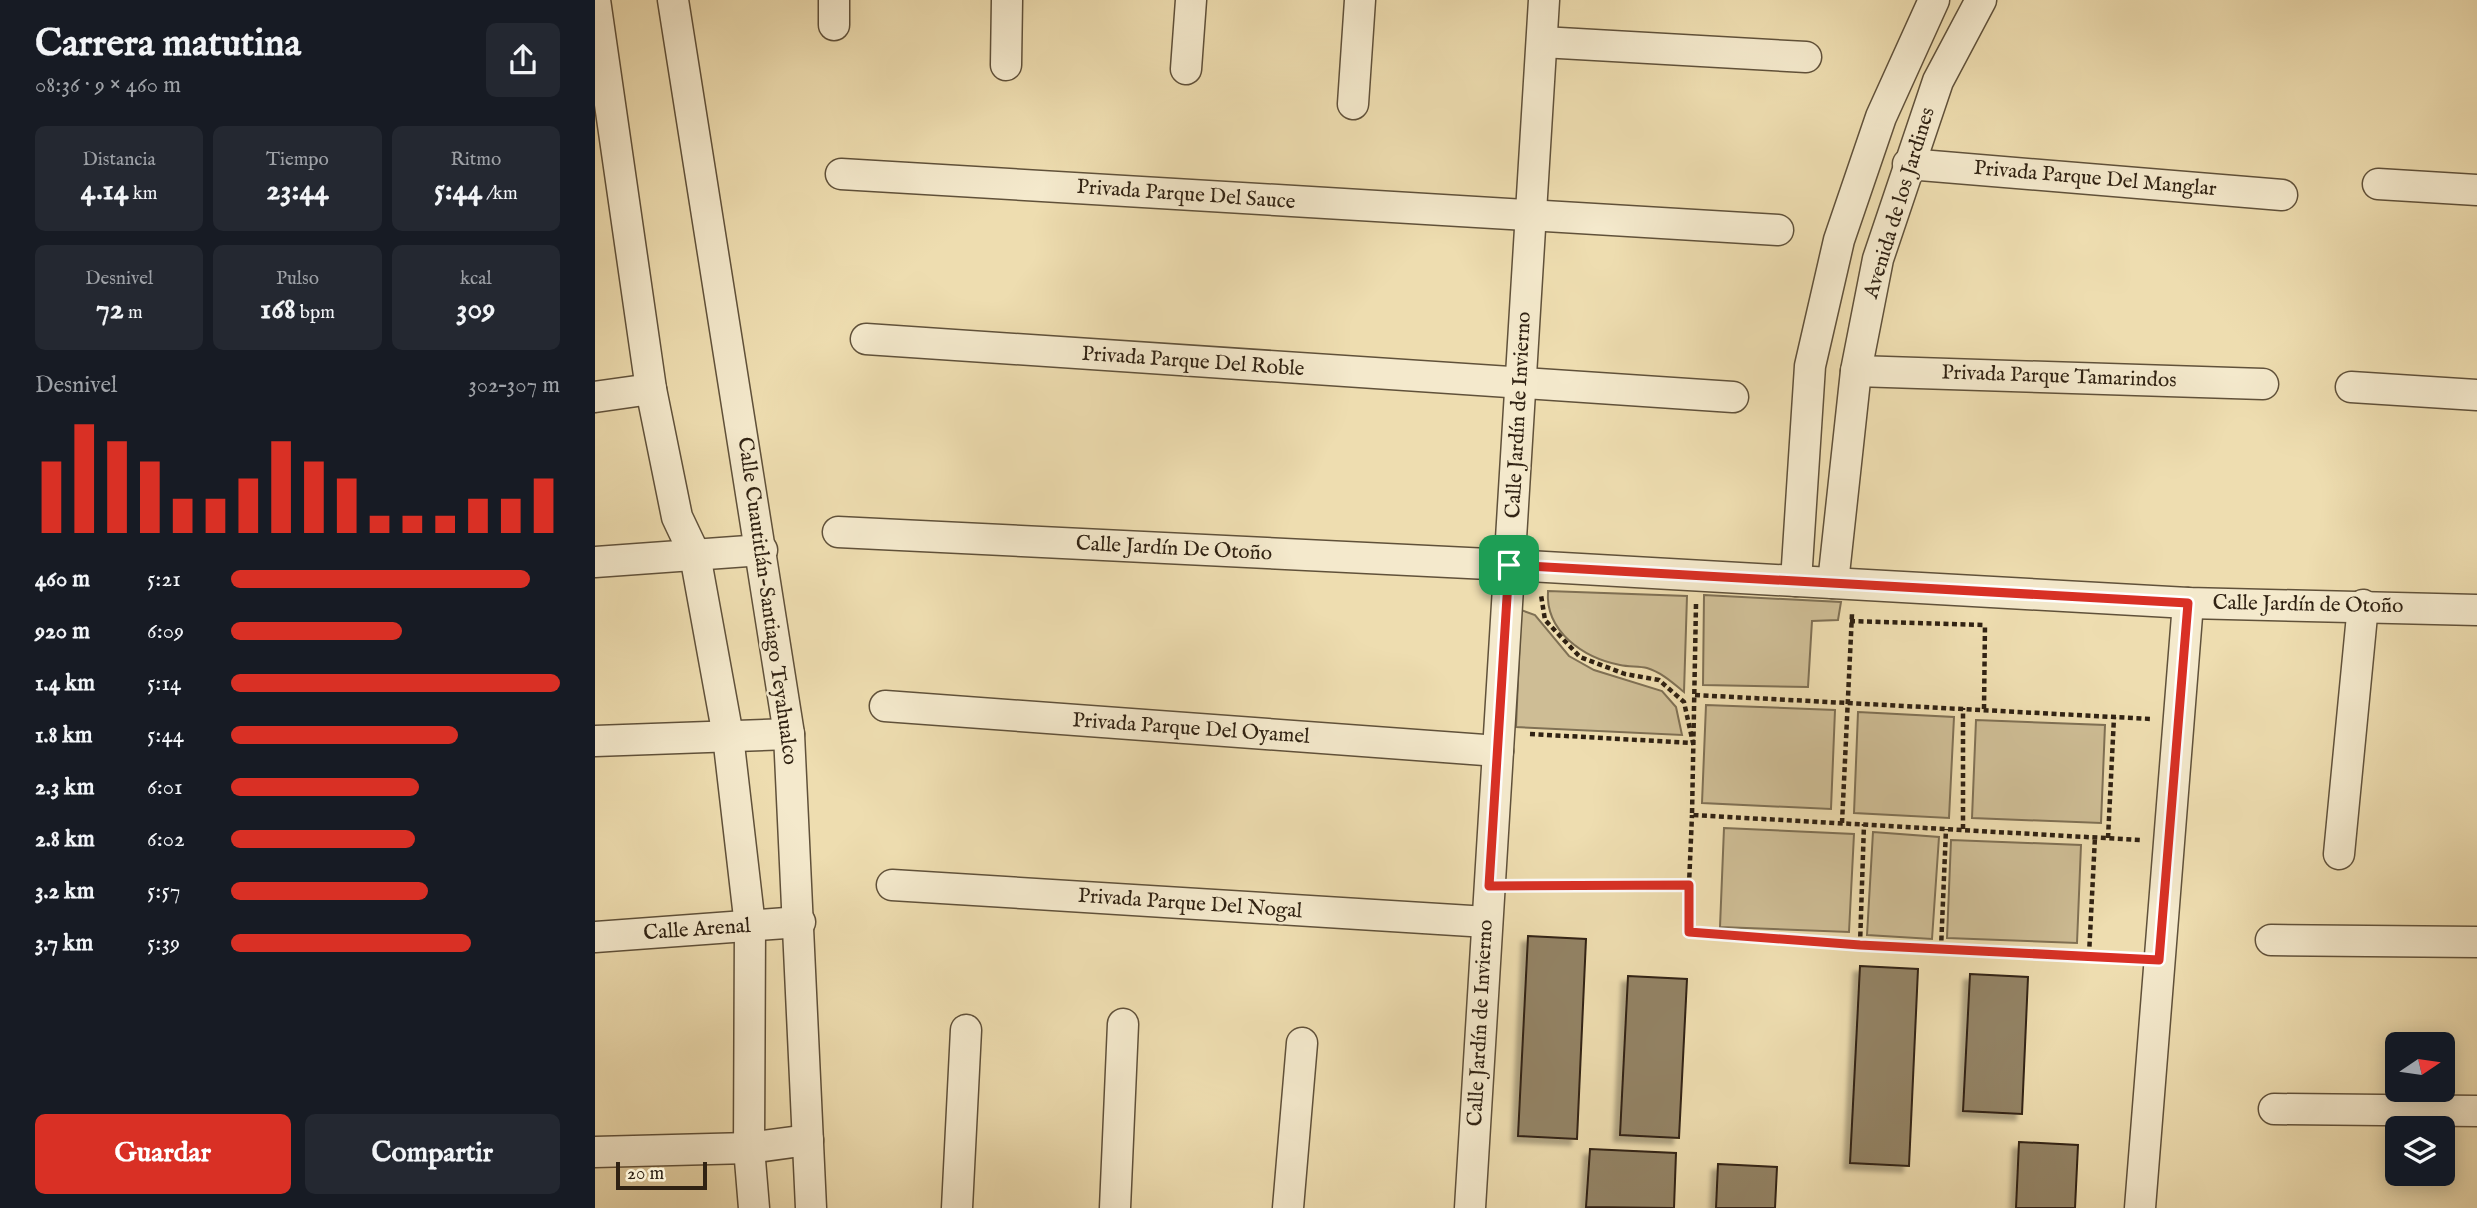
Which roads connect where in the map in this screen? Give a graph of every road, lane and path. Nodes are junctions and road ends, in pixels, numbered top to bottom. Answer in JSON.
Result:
{"nodes":[{"id":1,"x":595,"y":0,"type":"edge"},
{"id":2,"x":673,"y":0,"type":"edge"},
{"id":3,"x":1007,"y":0,"type":"edge"},
{"id":4,"x":1191,"y":0,"type":"edge"},
{"id":5,"x":1360,"y":0,"type":"edge"},
{"id":6,"x":1544,"y":0,"type":"edge"},
{"id":7,"x":1934,"y":0,"type":"edge"},
{"id":8,"x":1981,"y":0,"type":"edge"},
{"id":9,"x":1542,"y":42,"type":"junction"},
{"id":10,"x":1806,"y":57,"type":"dead end"},
{"id":11,"x":1006,"y":65,"type":"dead end"},
{"id":12,"x":1187,"y":69,"type":"dead end"},
{"id":13,"x":1353,"y":104,"type":"dead end"},
{"id":14,"x":607,"y":159,"type":"edge"},
{"id":15,"x":1908,"y":164,"type":"junction"},
{"id":16,"x":841,"y":174,"type":"dead end"},
{"id":17,"x":2378,"y":184,"type":"dead end"},
{"id":18,"x":2477,"y":190,"type":"edge"},
{"id":19,"x":2282,"y":195,"type":"dead end"},
{"id":20,"x":1531,"y":216,"type":"junction"},
{"id":21,"x":1778,"y":230,"type":"dead end"},
{"id":22,"x":866,"y":339,"type":"dead end"},
{"id":23,"x":1856,"y":371,"type":"junction"},
{"id":24,"x":1520,"y":384,"type":"junction"},
{"id":25,"x":2263,"y":384,"type":"dead end"},
{"id":26,"x":2351,"y":387,"type":"dead end"},
{"id":27,"x":651,"y":389,"type":"junction"},
{"id":28,"x":2477,"y":395,"type":"edge"},
{"id":29,"x":595,"y":397,"type":"edge"},
{"id":30,"x":1733,"y":397,"type":"dead end"},
{"id":31,"x":838,"y":533,"type":"dead end"},
{"id":32,"x":762,"y":550,"type":"junction"},
{"id":33,"x":695,"y":555,"type":"junction"},
{"id":34,"x":595,"y":562,"type":"edge"},
{"id":35,"x":1523,"y":566,"type":"junction"},
{"id":36,"x":1696,"y":576,"type":"junction"},
{"id":37,"x":1796,"y":581,"type":"junction"},
{"id":38,"x":1847,"y":584,"type":"junction"},
{"id":39,"x":1989,"y":592,"type":"junction"},
{"id":40,"x":2188,"y":603,"type":"junction"},
{"id":41,"x":2363,"y":605,"type":"junction"},
{"id":42,"x":2477,"y":610,"type":"edge"},
{"id":43,"x":1850,"y":621,"type":"junction"},
{"id":44,"x":1985,"y":625,"type":"junction"},
{"id":45,"x":1695,"y":695,"type":"junction"},
{"id":46,"x":1847,"y":701,"type":"junction"},
{"id":47,"x":885,"y":706,"type":"dead end"},
{"id":48,"x":1963,"y":708,"type":"junction"},
{"id":49,"x":1984,"y":709,"type":"junction"},
{"id":50,"x":2114,"y":717,"type":"junction"},
{"id":51,"x":2179,"y":720,"type":"junction"},
{"id":52,"x":789,"y":734,"type":"junction"},
{"id":53,"x":728,"y":736,"type":"junction"},
{"id":54,"x":595,"y":741,"type":"edge"},
{"id":55,"x":1498,"y":742,"type":"junction"},
{"id":56,"x":1693,"y":743,"type":"junction"},
{"id":57,"x":1692,"y":815,"type":"junction"},
{"id":58,"x":1842,"y":823,"type":"junction"},
{"id":59,"x":1864,"y":824,"type":"junction"},
{"id":60,"x":1946,"y":829,"type":"junction"},
{"id":61,"x":1963,"y":830,"type":"junction"},
{"id":62,"x":2095,"y":837,"type":"junction"},
{"id":63,"x":2108,"y":838,"type":"junction"},
{"id":64,"x":2169,"y":841,"type":"junction"},
{"id":65,"x":2339,"y":854,"type":"dead end"},
{"id":66,"x":892,"y":885,"type":"dead end"},
{"id":67,"x":1689,"y":885,"type":"junction"},
{"id":68,"x":1489,"y":886,"type":"junction"},
{"id":69,"x":800,"y":922,"type":"junction"},
{"id":70,"x":1487,"y":922,"type":"junction"},
{"id":71,"x":750,"y":926,"type":"junction"},
{"id":72,"x":595,"y":937,"type":"edge"},
{"id":73,"x":2271,"y":940,"type":"dead end"},
{"id":74,"x":2477,"y":942,"type":"edge"},
{"id":75,"x":1860,"y":945,"type":"junction"},
{"id":76,"x":1941,"y":949,"type":"junction"},
{"id":77,"x":2089,"y":955,"type":"junction"},
{"id":78,"x":2159,"y":960,"type":"junction"},
{"id":79,"x":1123,"y":1024,"type":"dead end"},
{"id":80,"x":966,"y":1030,"type":"dead end"},
{"id":81,"x":1301,"y":1043,"type":"dead end"},
{"id":82,"x":2274,"y":1109,"type":"dead end"},
{"id":83,"x":2477,"y":1111,"type":"edge"},
{"id":84,"x":808,"y":1139,"type":"junction"},
{"id":85,"x":748,"y":1148,"type":"junction"},
{"id":86,"x":595,"y":1152,"type":"edge"},
{"id":87,"x":754,"y":1208,"type":"edge"},
{"id":88,"x":811,"y":1208,"type":"edge"},
{"id":89,"x":957,"y":1208,"type":"edge"},
{"id":90,"x":1115,"y":1208,"type":"edge"},
{"id":91,"x":1288,"y":1208,"type":"edge"},
{"id":92,"x":1470,"y":1208,"type":"edge"},
{"id":93,"x":2140,"y":1208,"type":"edge"}],
"edges":[{"from":1,"to":14,"type":"street"},
{"from":2,"to":32,"type":"street","name":"Calle Cuautitlán-Santiago Teyahualco"},
{"from":3,"to":11,"type":"street"},
{"from":4,"to":12,"type":"street"},
{"from":5,"to":13,"type":"street"},
{"from":6,"to":9,"type":"street","name":"Calle Jardín de Invierno"},
{"from":7,"to":37,"type":"street","name":"Avenida de los Jardines"},
{"from":8,"to":15,"type":"street","name":"Avenida de los Jardines"},
{"from":9,"to":10,"type":"street"},
{"from":9,"to":20,"type":"street","name":"Calle Jardín de Invierno"},
{"from":14,"to":27,"type":"street"},
{"from":15,"to":19,"type":"street","name":"Privada Parque Del Manglar"},
{"from":15,"to":23,"type":"street","name":"Avenida de los Jardines"},
{"from":16,"to":20,"type":"street","name":"Privada Parque Del Sauce"},
{"from":17,"to":18,"type":"street"},
{"from":20,"to":21,"type":"street","name":"Privada Parque Del Sauce"},
{"from":20,"to":24,"type":"street","name":"Calle Jardín de Invierno"},
{"from":22,"to":24,"type":"street","name":"Privada Parque Del Roble"},
{"from":23,"to":25,"type":"street","name":"Privada Parque Tamarindos"},
{"from":23,"to":38,"type":"street","name":"Avenida de los Jardines"},
{"from":24,"to":30,"type":"street","name":"Privada Parque Del Roble"},
{"from":24,"to":35,"type":"street","name":"Calle Jardín de Invierno"},
{"from":26,"to":28,"type":"street"},
{"from":27,"to":29,"type":"street"},
{"from":27,"to":33,"type":"street"},
{"from":31,"to":35,"type":"street","name":"Calle Jardín De Otoño"},
{"from":32,"to":33,"type":"street"},
{"from":32,"to":52,"type":"street","name":"Calle Cuautitlán-Santiago Teyahualco"},
{"from":33,"to":34,"type":"street"},
{"from":33,"to":53,"type":"street"},
{"from":35,"to":36,"type":"street","name":"Calle Jardín de Otoño"},
{"from":35,"to":55,"type":"street","name":"Calle Jardín de Invierno"},
{"from":35,"to":56,"type":"path"},
{"from":36,"to":37,"type":"street","name":"Calle Jardín de Otoño"},
{"from":36,"to":45,"type":"path"},
{"from":37,"to":38,"type":"street","name":"Calle Jardín de Otoño"},
{"from":38,"to":39,"type":"street","name":"Calle Jardín de Otoño"},
{"from":38,"to":43,"type":"path"},
{"from":39,"to":40,"type":"street","name":"Calle Jardín de Otoño"},
{"from":39,"to":44,"type":"path"},
{"from":40,"to":41,"type":"street","name":"Calle Jardín de Otoño"},
{"from":40,"to":51,"type":"street"},
{"from":41,"to":42,"type":"street","name":"Calle Jardín de Otoño"},
{"from":41,"to":65,"type":"street"},
{"from":43,"to":44,"type":"path"},
{"from":43,"to":46,"type":"path"},
{"from":44,"to":49,"type":"path"},
{"from":45,"to":46,"type":"path"},
{"from":45,"to":56,"type":"path"},
{"from":46,"to":48,"type":"path"},
{"from":46,"to":58,"type":"path"},
{"from":47,"to":55,"type":"street","name":"Privada Parque Del Oyamel"},
{"from":48,"to":49,"type":"path"},
{"from":48,"to":61,"type":"path"},
{"from":49,"to":50,"type":"path"},
{"from":50,"to":51,"type":"path"},
{"from":50,"to":63,"type":"path"},
{"from":51,"to":64,"type":"street"},
{"from":52,"to":53,"type":"street"},
{"from":52,"to":69,"type":"street","name":"Calle Cuautitlán-Santiago Teyahualco"},
{"from":53,"to":54,"type":"street"},
{"from":53,"to":71,"type":"street"},
{"from":55,"to":56,"type":"path"},
{"from":55,"to":68,"type":"street","name":"Calle Jardín de Invierno"},
{"from":56,"to":57,"type":"path"},
{"from":57,"to":58,"type":"path"},
{"from":57,"to":67,"type":"path"},
{"from":58,"to":59,"type":"path"},
{"from":59,"to":60,"type":"path"},
{"from":59,"to":75,"type":"path"},
{"from":60,"to":61,"type":"path"},
{"from":60,"to":76,"type":"path"},
{"from":61,"to":62,"type":"path"},
{"from":62,"to":63,"type":"path"},
{"from":62,"to":77,"type":"path"},
{"from":63,"to":64,"type":"path"},
{"from":64,"to":78,"type":"street"},
{"from":66,"to":70,"type":"street","name":"Privada Parque Del Nogal"},
{"from":67,"to":68,"type":"path"},
{"from":67,"to":75,"type":"path"},
{"from":68,"to":70,"type":"street","name":"Calle Jardín de Invierno"},
{"from":69,"to":71,"type":"street","name":"Calle Arenal"},
{"from":69,"to":84,"type":"street","name":"Calle Cuautitlán-Santiago Teyahualco"},
{"from":70,"to":92,"type":"street","name":"Calle Jardín de Invierno"},
{"from":71,"to":72,"type":"street","name":"Calle Arenal"},
{"from":71,"to":85,"type":"street"},
{"from":73,"to":74,"type":"street"},
{"from":75,"to":76,"type":"path"},
{"from":76,"to":77,"type":"path"},
{"from":77,"to":78,"type":"path"},
{"from":78,"to":93,"type":"street"},
{"from":79,"to":90,"type":"street"},
{"from":80,"to":89,"type":"street"},
{"from":81,"to":91,"type":"street"},
{"from":82,"to":83,"type":"street"},
{"from":84,"to":85,"type":"street"},
{"from":84,"to":88,"type":"street","name":"Calle Cuautitlán-Santiago Teyahualco"},
{"from":85,"to":86,"type":"street"},
{"from":85,"to":87,"type":"street"}]}
